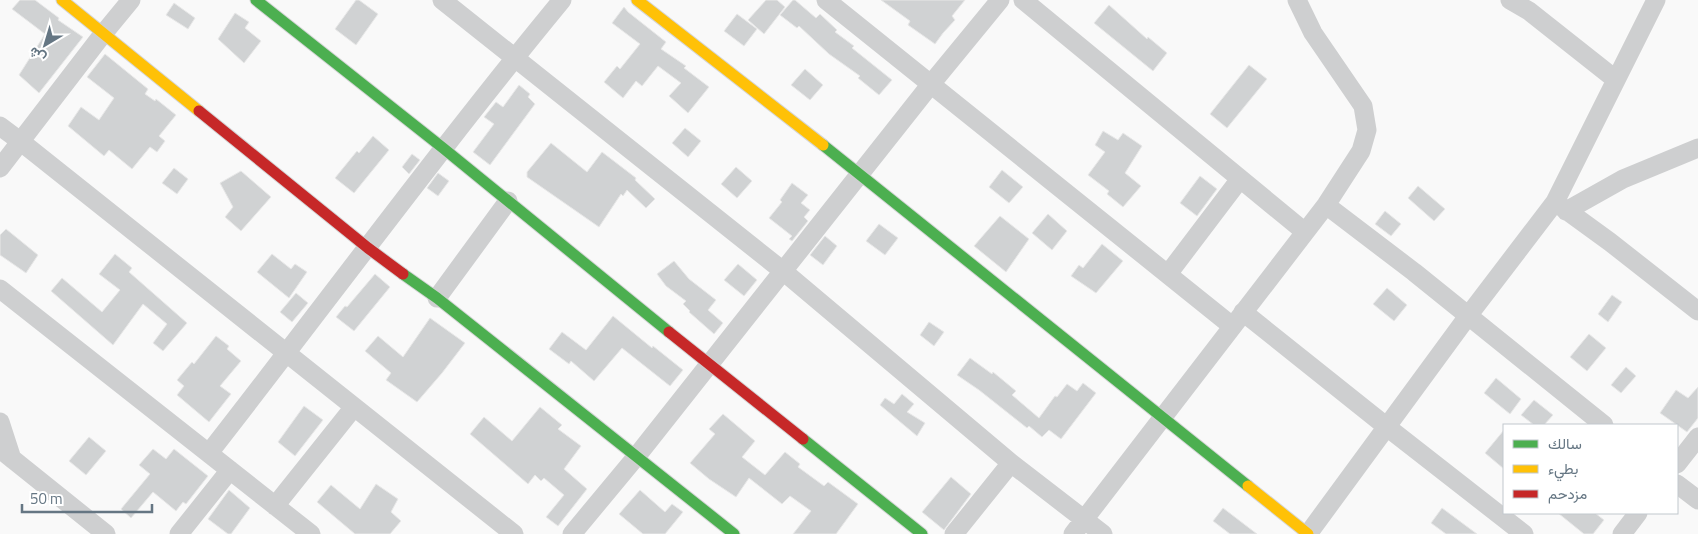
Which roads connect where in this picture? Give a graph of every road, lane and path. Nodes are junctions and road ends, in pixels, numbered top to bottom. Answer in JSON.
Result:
{"nodes":[{"id":1,"x":62,"y":0,"type":"edge"},
{"id":2,"x":131,"y":0,"type":"edge"},
{"id":3,"x":256,"y":0,"type":"edge"},
{"id":4,"x":442,"y":0,"type":"edge"},
{"id":5,"x":562,"y":0,"type":"edge"},
{"id":6,"x":637,"y":0,"type":"edge"},
{"id":7,"x":826,"y":0,"type":"edge"},
{"id":8,"x":1000,"y":0,"type":"edge"},
{"id":9,"x":1024,"y":0,"type":"edge"},
{"id":10,"x":1297,"y":0,"type":"edge"},
{"id":11,"x":1510,"y":0,"type":"edge"},
{"id":12,"x":1656,"y":0,"type":"edge"},
{"id":13,"x":103,"y":34,"type":"junction"},
{"id":14,"x":514,"y":58,"type":"junction"},
{"id":15,"x":1615,"y":79,"type":"junction"},
{"id":16,"x":931,"y":84,"type":"junction"},
{"id":17,"x":0,"y":126,"type":"edge"},
{"id":18,"x":20,"y":141,"type":"junction"},
{"id":19,"x":443,"y":148,"type":"junction"},
{"id":20,"x":1698,"y":148,"type":"edge"},
{"id":21,"x":0,"y":168,"type":"edge"},
{"id":22,"x":860,"y":174,"type":"junction"},
{"id":23,"x":1240,"y":180,"type":"junction"},
{"id":24,"x":508,"y":201,"type":"junction"},
{"id":25,"x":1326,"y":205,"type":"junction"},
{"id":26,"x":1560,"y":206,"type":"junction"},
{"id":27,"x":1305,"y":232,"type":"junction"},
{"id":28,"x":368,"y":248,"type":"junction"},
{"id":29,"x":783,"y":271,"type":"junction"},
{"id":30,"x":1168,"y":274,"type":"junction"},
{"id":31,"x":0,"y":289,"type":"edge"},
{"id":32,"x":437,"y":298,"type":"junction"},
{"id":33,"x":1698,"y":312,"type":"edge"},
{"id":34,"x":1468,"y":316,"type":"junction"},
{"id":35,"x":1238,"y":319,"type":"junction"},
{"id":36,"x":287,"y":354,"type":"junction"},
{"id":37,"x":708,"y":364,"type":"junction"},
{"id":38,"x":354,"y":407,"type":"junction"},
{"id":39,"x":1163,"y":416,"type":"junction"},
{"id":40,"x":0,"y":422,"type":"edge"},
{"id":41,"x":1603,"y":424,"type":"edge"},
{"id":42,"x":1386,"y":427,"type":"junction"},
{"id":43,"x":1698,"y":437,"type":"edge"},
{"id":44,"x":209,"y":453,"type":"junction"},
{"id":45,"x":6,"y":454,"type":"edge"},
{"id":46,"x":636,"y":457,"type":"junction"},
{"id":47,"x":1011,"y":463,"type":"junction"},
{"id":48,"x":1678,"y":463,"type":"edge"},
{"id":49,"x":230,"y":470,"type":"junction"},
{"id":50,"x":1678,"y":485,"type":"edge"},
{"id":51,"x":1698,"y":500,"type":"edge"},
{"id":52,"x":275,"y":506,"type":"junction"},
{"id":53,"x":1637,"y":514,"type":"edge"},
{"id":54,"x":1085,"y":519,"type":"junction"},
{"id":55,"x":106,"y":534,"type":"edge"},
{"id":56,"x":179,"y":534,"type":"edge"},
{"id":57,"x":311,"y":534,"type":"edge"},
{"id":58,"x":514,"y":534,"type":"edge"},
{"id":59,"x":572,"y":534,"type":"edge"},
{"id":60,"x":734,"y":534,"type":"edge"},
{"id":61,"x":922,"y":534,"type":"edge"},
{"id":62,"x":954,"y":534,"type":"edge"},
{"id":63,"x":1073,"y":534,"type":"edge"},
{"id":64,"x":1103,"y":534,"type":"edge"},
{"id":65,"x":1308,"y":534,"type":"edge"},
{"id":66,"x":1524,"y":534,"type":"edge"},
{"id":67,"x":1622,"y":534,"type":"edge"}],
"edges":[{"from":1,"to":13,"type":"street"},
{"from":2,"to":13,"type":"street"},
{"from":3,"to":19,"type":"street"},
{"from":4,"to":14,"type":"street"},
{"from":5,"to":14,"type":"street"},
{"from":6,"to":22,"type":"street"},
{"from":7,"to":16,"type":"street"},
{"from":8,"to":16,"type":"street"},
{"from":9,"to":23,"type":"street"},
{"from":10,"to":25,"type":"street"},
{"from":11,"to":15,"type":"street"},
{"from":12,"to":15,"type":"street"},
{"from":13,"to":18,"type":"street"},
{"from":13,"to":28,"type":"street"},
{"from":14,"to":19,"type":"street"},
{"from":14,"to":29,"type":"street"},
{"from":15,"to":26,"type":"street"},
{"from":16,"to":22,"type":"street"},
{"from":16,"to":30,"type":"street"},
{"from":17,"to":18,"type":"street"},
{"from":18,"to":21,"type":"street"},
{"from":18,"to":36,"type":"street"},
{"from":19,"to":24,"type":"street"},
{"from":19,"to":28,"type":"street"},
{"from":20,"to":26,"type":"street"},
{"from":22,"to":29,"type":"street"},
{"from":22,"to":39,"type":"street"},
{"from":23,"to":27,"type":"street"},
{"from":23,"to":30,"type":"street"},
{"from":24,"to":32,"type":"street"},
{"from":24,"to":37,"type":"street"},
{"from":25,"to":27,"type":"street"},
{"from":25,"to":34,"type":"street"},
{"from":26,"to":33,"type":"street"},
{"from":26,"to":34,"type":"street"},
{"from":27,"to":35,"type":"street"},
{"from":28,"to":32,"type":"street"},
{"from":28,"to":36,"type":"street"},
{"from":29,"to":37,"type":"street"},
{"from":29,"to":47,"type":"street"},
{"from":30,"to":35,"type":"street"},
{"from":31,"to":44,"type":"street"},
{"from":32,"to":46,"type":"street"},
{"from":34,"to":41,"type":"street"},
{"from":34,"to":42,"type":"street"},
{"from":35,"to":39,"type":"street"},
{"from":35,"to":42,"type":"street"},
{"from":36,"to":38,"type":"street"},
{"from":36,"to":44,"type":"street"},
{"from":37,"to":46,"type":"street"},
{"from":37,"to":61,"type":"street"},
{"from":38,"to":52,"type":"street"},
{"from":38,"to":58,"type":"street"},
{"from":39,"to":54,"type":"street"},
{"from":39,"to":65,"type":"street"},
{"from":40,"to":45,"type":"street"},
{"from":42,"to":65,"type":"street"},
{"from":42,"to":66,"type":"street"},
{"from":43,"to":48,"type":"street"},
{"from":44,"to":49,"type":"street"},
{"from":45,"to":55,"type":"street"},
{"from":46,"to":59,"type":"street"},
{"from":46,"to":60,"type":"street"},
{"from":47,"to":54,"type":"street"},
{"from":47,"to":62,"type":"street"},
{"from":49,"to":52,"type":"street"},
{"from":49,"to":56,"type":"street"},
{"from":50,"to":51,"type":"street"},
{"from":52,"to":57,"type":"street"},
{"from":53,"to":67,"type":"street"},
{"from":54,"to":63,"type":"street"},
{"from":54,"to":64,"type":"street"}]}
